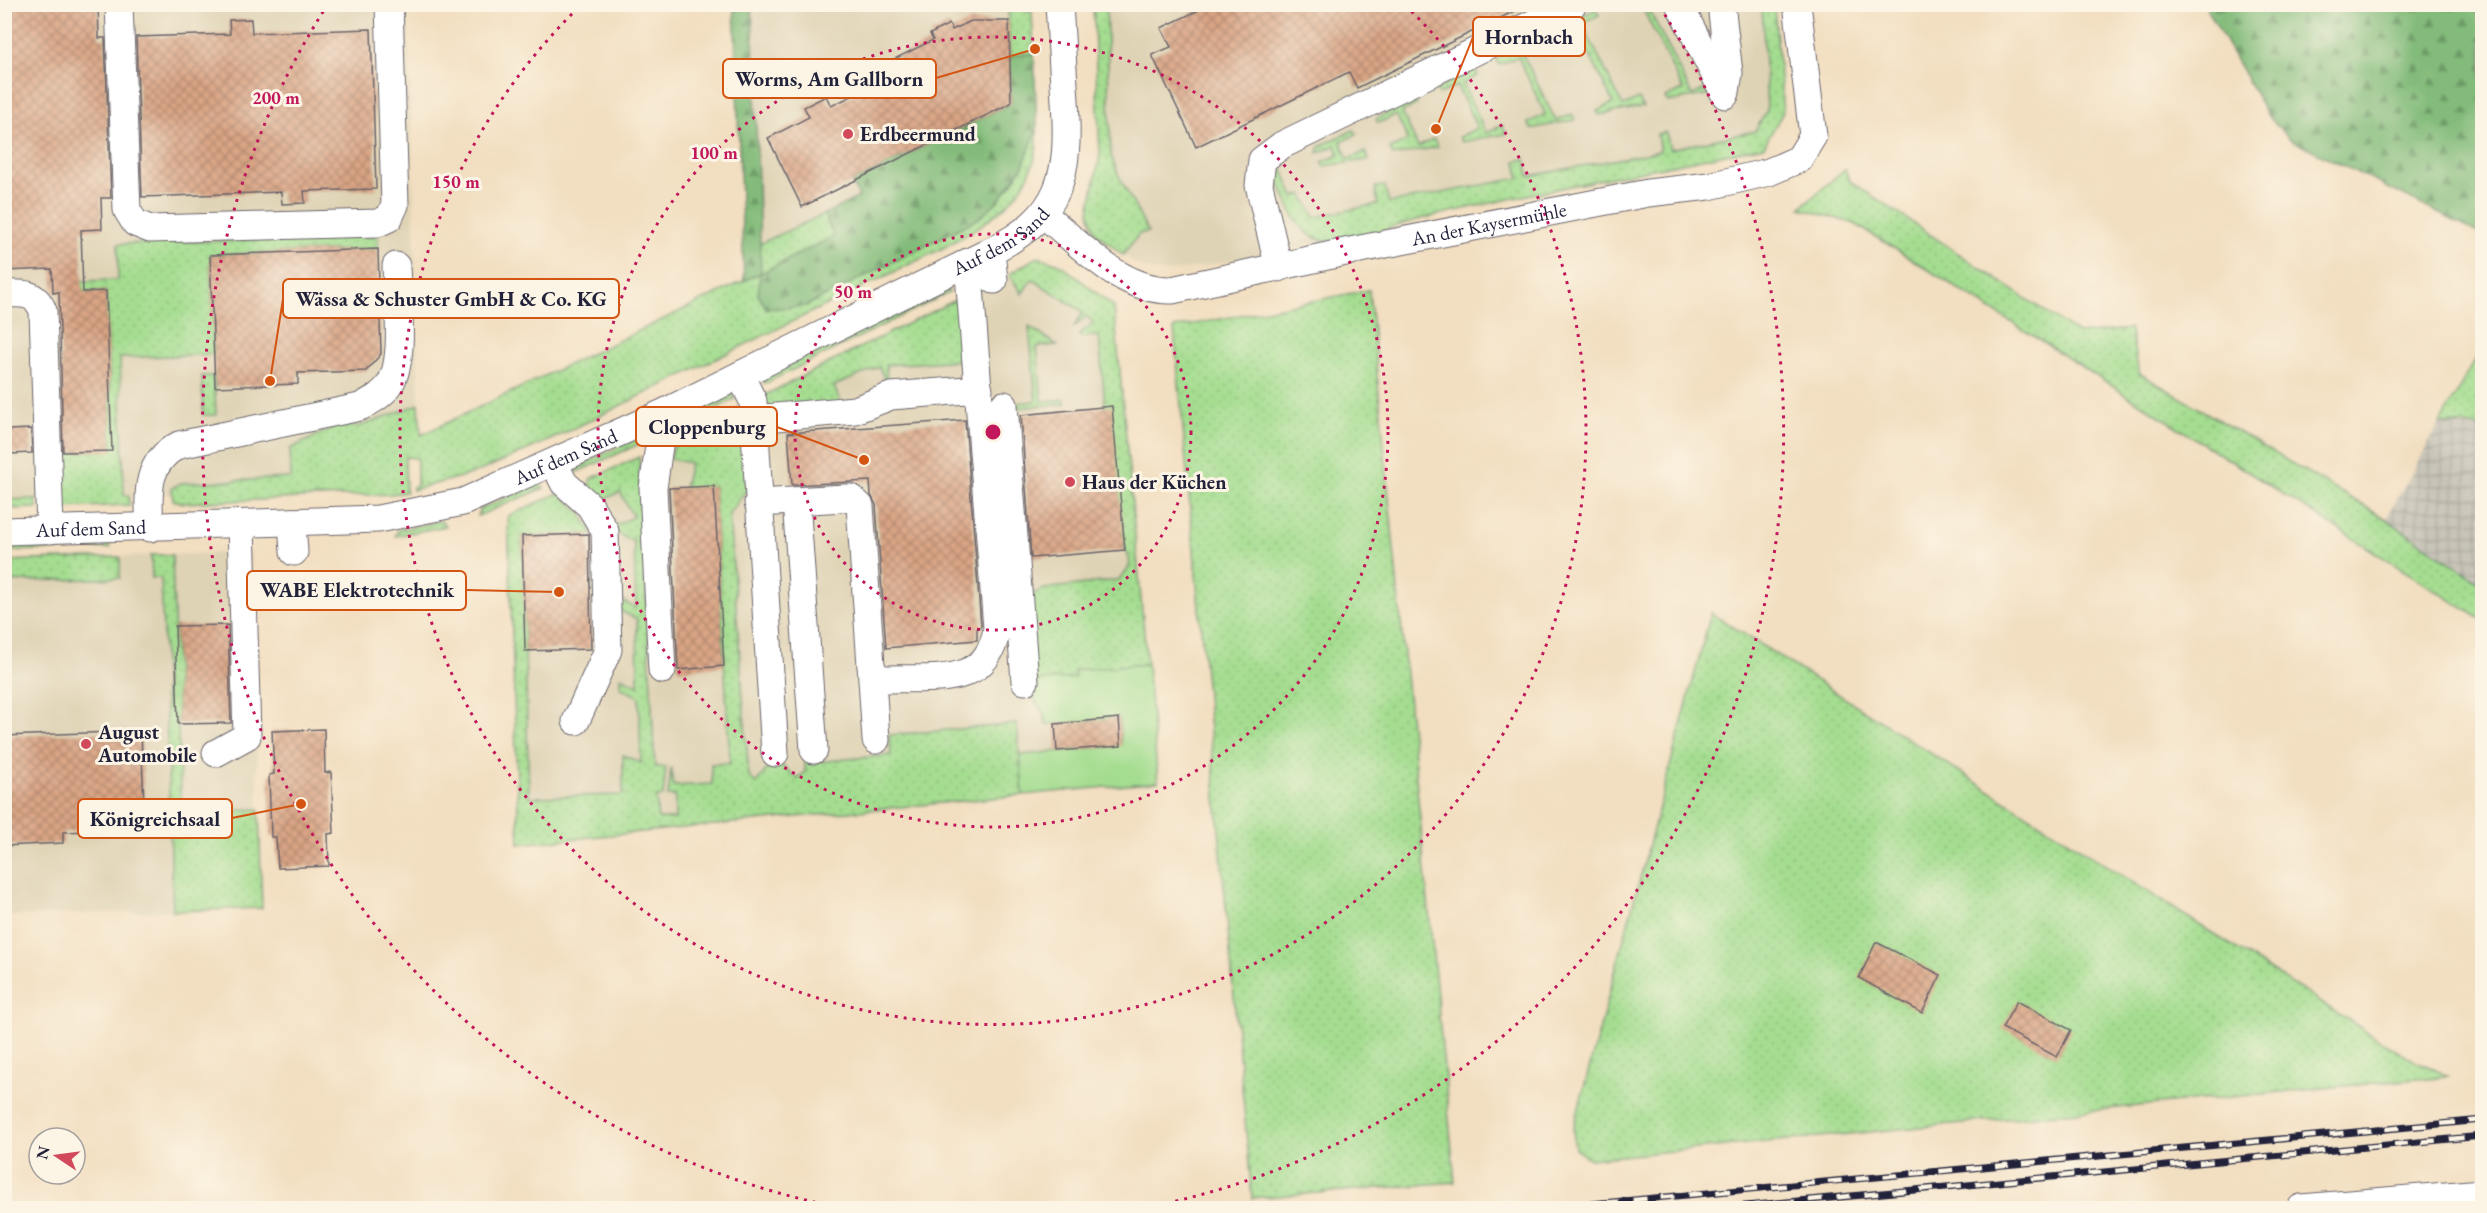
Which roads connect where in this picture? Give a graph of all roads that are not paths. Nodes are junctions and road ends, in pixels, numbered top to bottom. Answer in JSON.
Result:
{"nodes":[{"id":1,"x":118,"y":4,"type":"edge"},
{"id":2,"x":389,"y":4,"type":"edge"},
{"id":3,"x":1059,"y":4,"type":"edge"},
{"id":4,"x":1573,"y":4,"type":"edge"},
{"id":5,"x":1679,"y":4,"type":"edge"},
{"id":6,"x":1720,"y":4,"type":"edge"},
{"id":7,"x":1797,"y":4,"type":"edge"},
{"id":8,"x":1043,"y":214,"type":"junction"},
{"id":9,"x":980,"y":257,"type":"junction"},
{"id":10,"x":396,"y":266,"type":"dead end"},
{"id":11,"x":1279,"y":268,"type":"junction"},
{"id":12,"x":994,"y":280,"type":"dead end"},
{"id":13,"x":4,"y":294,"type":"edge"},
{"id":14,"x":741,"y":375,"type":"junction"},
{"id":15,"x":979,"y":389,"type":"junction"},
{"id":16,"x":1004,"y":405,"type":"dead end"},
{"id":17,"x":659,"y":415,"type":"junction"},
{"id":18,"x":754,"y":419,"type":"junction"},
{"id":19,"x":554,"y":463,"type":"junction"},
{"id":20,"x":796,"y":501,"type":"junction"},
{"id":21,"x":758,"y":503,"type":"junction"},
{"id":22,"x":292,"y":522,"type":"junction"},
{"id":23,"x":241,"y":524,"type":"junction"},
{"id":24,"x":150,"y":528,"type":"junction"},
{"id":25,"x":50,"y":530,"type":"junction"},
{"id":26,"x":4,"y":531,"type":"edge"},
{"id":27,"x":294,"y":552,"type":"dead end"},
{"id":28,"x":871,"y":666,"type":"junction"},
{"id":29,"x":662,"y":670,"type":"dead end"},
{"id":30,"x":1025,"y":681,"type":"dead end"},
{"id":31,"x":576,"y":722,"type":"dead end"},
{"id":32,"x":876,"y":740,"type":"dead end"},
{"id":33,"x":814,"y":750,"type":"dead end"},
{"id":34,"x":216,"y":753,"type":"dead end"},
{"id":35,"x":775,"y":753,"type":"dead end"},
{"id":36,"x":2482,"y":1193,"type":"edge"},
{"id":37,"x":2301,"y":1209,"type":"edge"}],
"edges":[{"from":1,"to":2,"type":"street"},
{"from":3,"to":8,"type":"street","name":"Auf dem Sand"},
{"from":4,"to":11,"type":"street"},
{"from":5,"to":6,"type":"street"},
{"from":7,"to":11,"type":"street","name":"An der Kaysermühle"},
{"from":8,"to":9,"type":"street","name":"Auf dem Sand"},
{"from":8,"to":11,"type":"street","name":"An der Kaysermühle"},
{"from":9,"to":12,"type":"street"},
{"from":9,"to":14,"type":"street","name":"Auf dem Sand"},
{"from":9,"to":15,"type":"street"},
{"from":10,"to":24,"type":"street"},
{"from":13,"to":25,"type":"street"},
{"from":14,"to":17,"type":"street","name":"Auf dem Sand"},
{"from":14,"to":18,"type":"street"},
{"from":15,"to":18,"type":"street"},
{"from":15,"to":28,"type":"street"},
{"from":16,"to":30,"type":"street"},
{"from":17,"to":19,"type":"street","name":"Auf dem Sand"},
{"from":17,"to":29,"type":"street"},
{"from":18,"to":21,"type":"street"},
{"from":19,"to":22,"type":"street","name":"Auf dem Sand"},
{"from":19,"to":31,"type":"street"},
{"from":20,"to":21,"type":"street"},
{"from":20,"to":28,"type":"street"},
{"from":20,"to":33,"type":"street"},
{"from":21,"to":35,"type":"street"},
{"from":22,"to":23,"type":"street","name":"Auf dem Sand"},
{"from":22,"to":27,"type":"street"},
{"from":23,"to":24,"type":"street","name":"Auf dem Sand"},
{"from":23,"to":34,"type":"street"},
{"from":24,"to":25,"type":"street","name":"Auf dem Sand"},
{"from":25,"to":26,"type":"street","name":"Auf dem Sand"},
{"from":28,"to":32,"type":"street"},
{"from":36,"to":37,"type":"street"}]}
